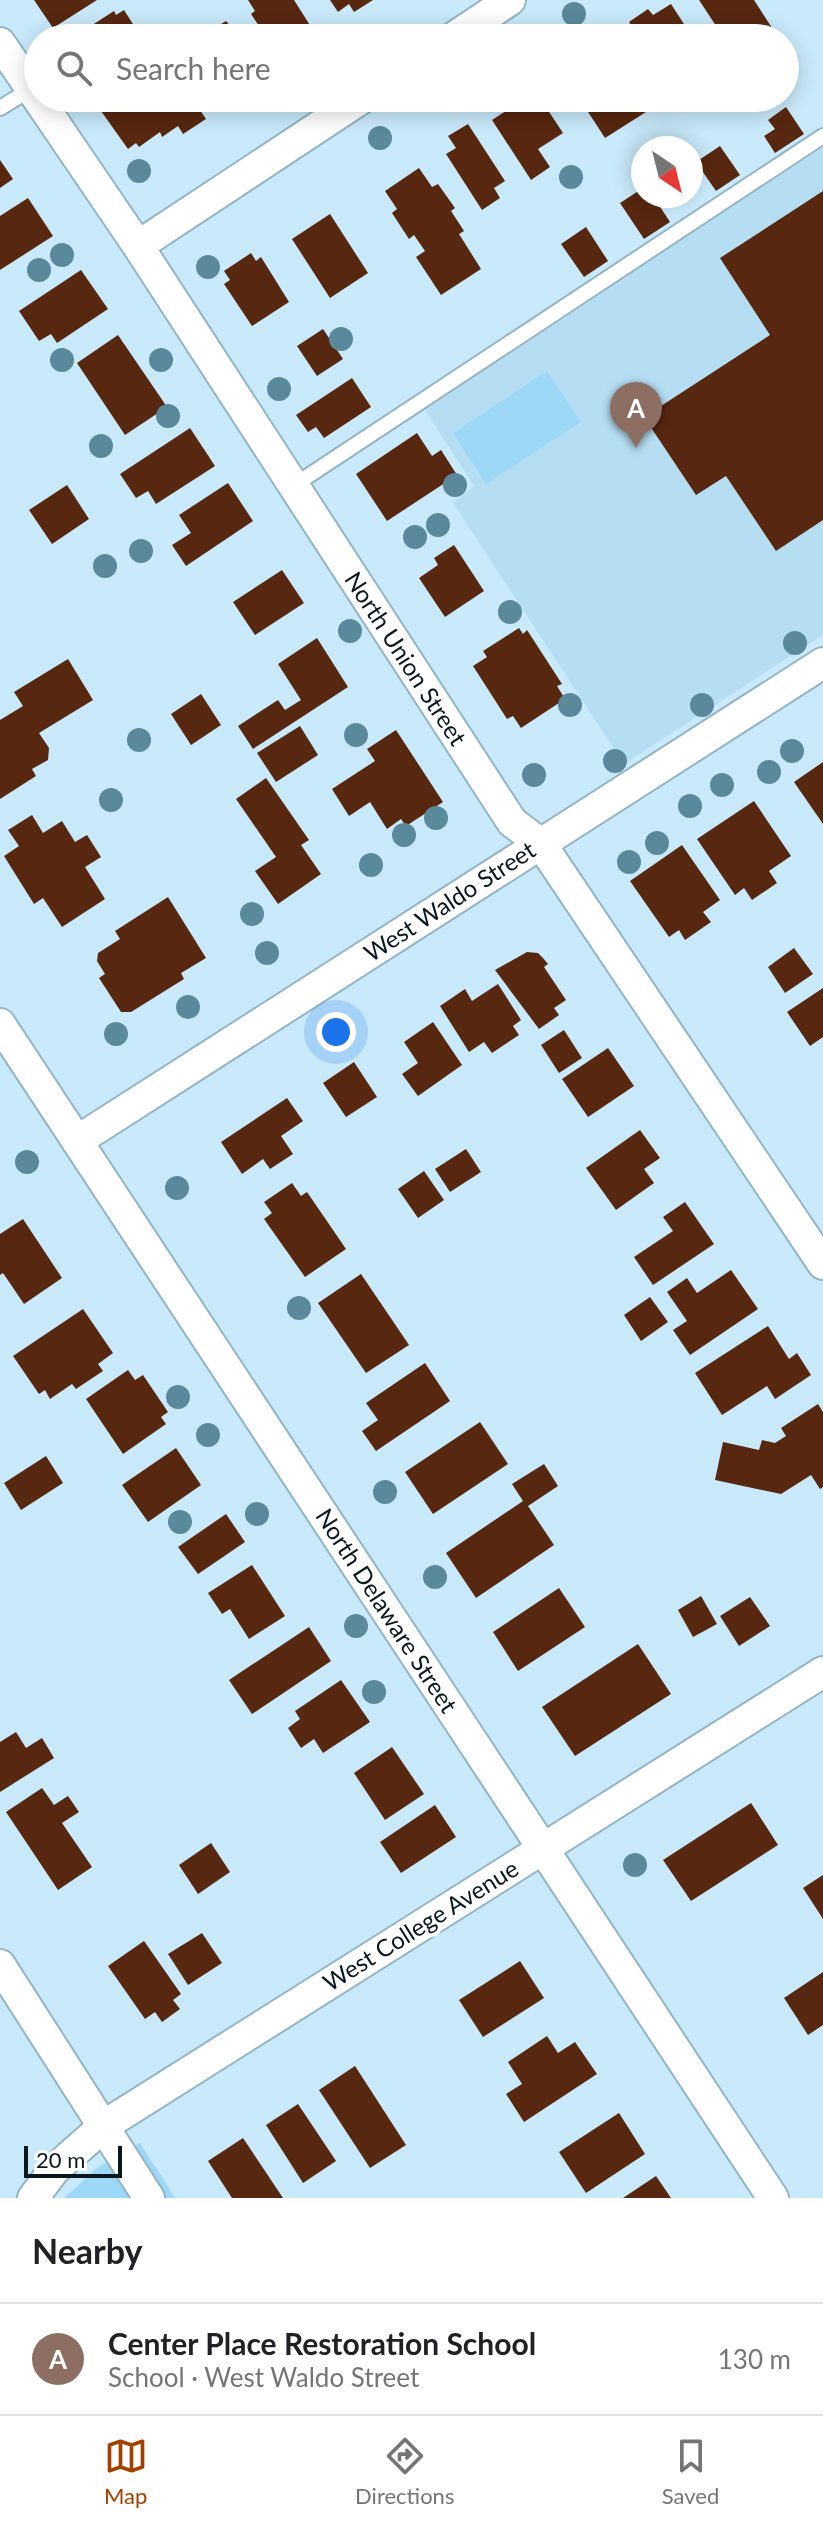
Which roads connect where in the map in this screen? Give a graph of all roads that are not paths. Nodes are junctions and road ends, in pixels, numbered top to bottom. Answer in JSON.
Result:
{"nodes":[{"id":1,"x":510,"y":0,"type":"edge"},
{"id":2,"x":474,"y":24,"type":"edge"},
{"id":3,"x":0,"y":43,"type":"edge"},
{"id":4,"x":24,"y":79,"type":"edge"},
{"id":5,"x":24,"y":93,"type":"edge"},
{"id":6,"x":0,"y":108,"type":"edge"},
{"id":7,"x":47,"y":112,"type":"edge"},
{"id":8,"x":341,"y":112,"type":"edge"},
{"id":9,"x":823,"y":136,"type":"edge"},
{"id":10,"x":138,"y":246,"type":"junction"},
{"id":11,"x":293,"y":486,"type":"junction"},
{"id":12,"x":823,"y":663,"type":"edge"},
{"id":13,"x":541,"y":844,"type":"junction"},
{"id":14,"x":0,"y":1024,"type":"edge"},
{"id":15,"x":77,"y":1141,"type":"junction"},
{"id":16,"x":823,"y":1264,"type":"edge"},
{"id":17,"x":823,"y":1672,"type":"edge"},
{"id":18,"x":543,"y":1849,"type":"junction"},
{"id":19,"x":0,"y":1965,"type":"edge"},
{"id":20,"x":105,"y":2125,"type":"junction"},
{"id":21,"x":33,"y":2198,"type":"edge"},
{"id":22,"x":149,"y":2198,"type":"edge"},
{"id":23,"x":773,"y":2198,"type":"edge"}],
"edges":[{"from":1,"to":2,"type":"street"},
{"from":3,"to":4,"type":"street","name":"North Union Street"},
{"from":5,"to":6,"type":"lane"},
{"from":7,"to":10,"type":"street","name":"North Union Street"},
{"from":8,"to":10,"type":"street"},
{"from":9,"to":11,"type":"lane"},
{"from":10,"to":11,"type":"street","name":"North Union Street"},
{"from":11,"to":13,"type":"street","name":"North Union Street"},
{"from":12,"to":13,"type":"street","name":"West Waldo Street"},
{"from":13,"to":15,"type":"street","name":"West Waldo Street"},
{"from":13,"to":16,"type":"street","name":"North Union Street"},
{"from":14,"to":15,"type":"street","name":"North Delaware Street"},
{"from":15,"to":18,"type":"street","name":"North Delaware Street"},
{"from":17,"to":18,"type":"street","name":"West College Avenue"},
{"from":18,"to":20,"type":"street","name":"West College Avenue"},
{"from":18,"to":23,"type":"street","name":"North Delaware Street"},
{"from":19,"to":20,"type":"street"},
{"from":20,"to":21,"type":"street","name":"West College Avenue"},
{"from":20,"to":22,"type":"street"}]}
